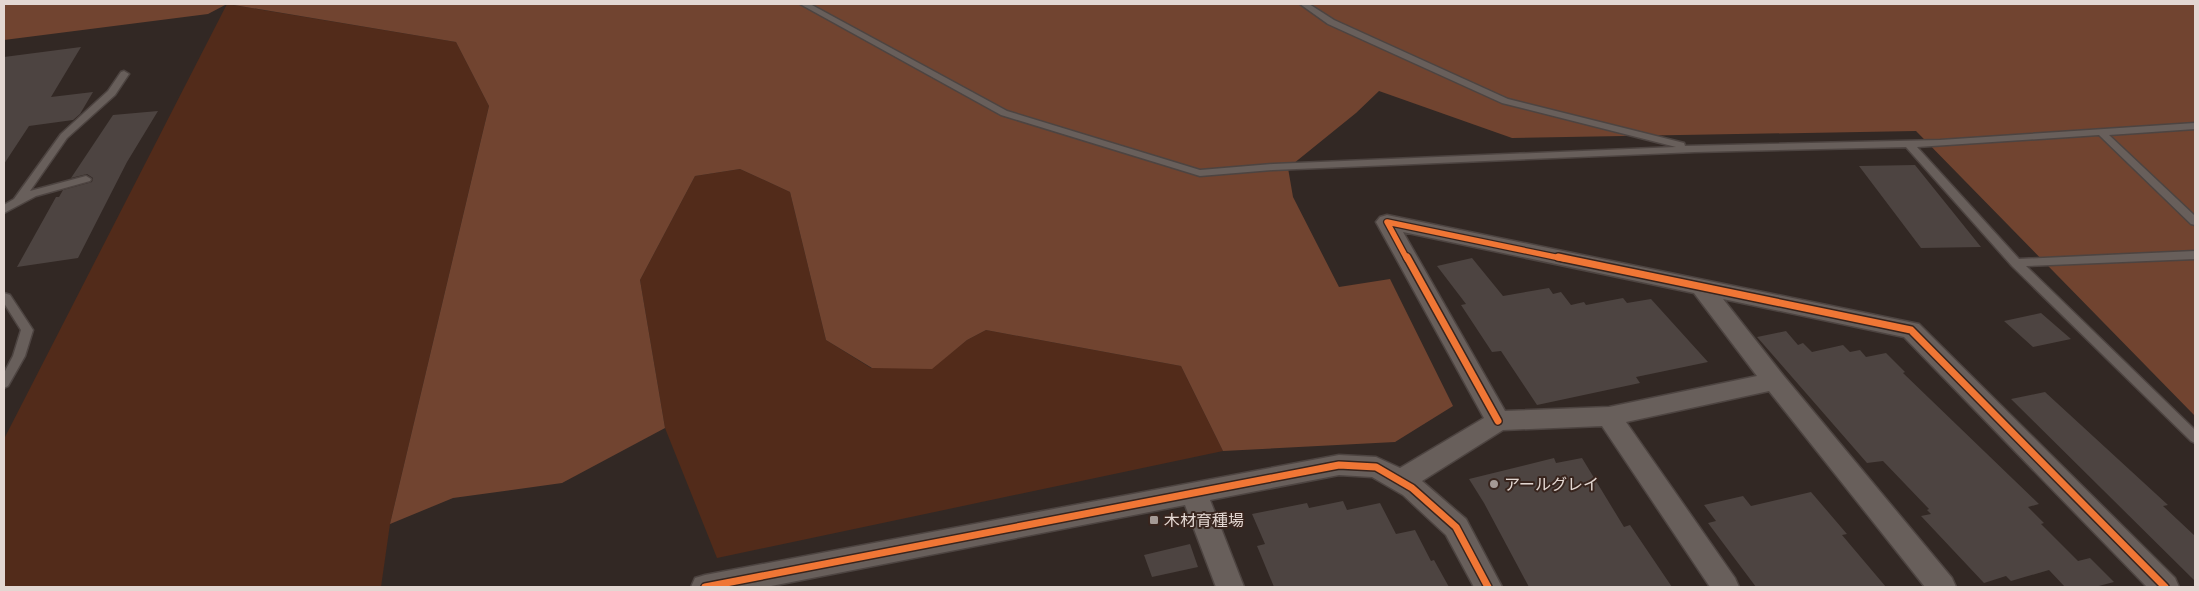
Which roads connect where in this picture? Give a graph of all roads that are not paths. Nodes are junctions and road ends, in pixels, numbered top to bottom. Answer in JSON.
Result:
{"nodes":[{"id":1,"x":804,"y":4,"type":"edge"},
{"id":2,"x":1304,"y":4,"type":"edge"},
{"id":3,"x":124,"y":74,"type":"dead end"},
{"id":4,"x":2195,"y":126,"type":"edge"},
{"id":5,"x":2101,"y":132,"type":"junction"},
{"id":6,"x":1908,"y":144,"type":"junction"},
{"id":7,"x":1695,"y":149,"type":"junction"},
{"id":8,"x":86,"y":179,"type":"dead end"},
{"id":9,"x":19,"y":199,"type":"junction"},
{"id":10,"x":4,"y":210,"type":"edge"},
{"id":11,"x":2195,"y":222,"type":"edge"},
{"id":12,"x":2195,"y":255,"type":"edge"},
{"id":13,"x":2016,"y":263,"type":"junction"},
{"id":14,"x":1701,"y":286,"type":"junction"},
{"id":15,"x":4,"y":297,"type":"edge"},
{"id":16,"x":1774,"y":381,"type":"junction"},
{"id":17,"x":4,"y":383,"type":"edge"},
{"id":18,"x":1608,"y":416,"type":"junction"},
{"id":19,"x":1498,"y":422,"type":"junction"},
{"id":20,"x":2195,"y":438,"type":"edge"},
{"id":21,"x":1400,"y":481,"type":"junction"},
{"id":22,"x":1194,"y":493,"type":"junction"},
{"id":23,"x":705,"y":587,"type":"edge"},
{"id":24,"x":1230,"y":587,"type":"edge"},
{"id":25,"x":1488,"y":587,"type":"edge"},
{"id":26,"x":1725,"y":587,"type":"edge"},
{"id":27,"x":1942,"y":587,"type":"edge"},
{"id":28,"x":2165,"y":587,"type":"edge"}],
"edges":[{"from":1,"to":7,"type":"lane"},
{"from":2,"to":7,"type":"lane"},
{"from":3,"to":9,"type":"lane"},
{"from":4,"to":5,"type":"lane"},
{"from":5,"to":6,"type":"lane"},
{"from":5,"to":11,"type":"lane"},
{"from":6,"to":7,"type":"lane"},
{"from":6,"to":13,"type":"lane"},
{"from":8,"to":9,"type":"lane"},
{"from":9,"to":10,"type":"lane"},
{"from":12,"to":13,"type":"lane"},
{"from":13,"to":20,"type":"lane"},
{"from":14,"to":16,"type":"street"},
{"from":14,"to":19,"type":"street"},
{"from":14,"to":28,"type":"street"},
{"from":15,"to":17,"type":"lane"},
{"from":16,"to":18,"type":"street"},
{"from":16,"to":27,"type":"street"},
{"from":18,"to":19,"type":"street"},
{"from":18,"to":26,"type":"street"},
{"from":19,"to":21,"type":"street"},
{"from":21,"to":22,"type":"street"},
{"from":21,"to":25,"type":"street"},
{"from":22,"to":23,"type":"street"},
{"from":22,"to":24,"type":"street"}]}
